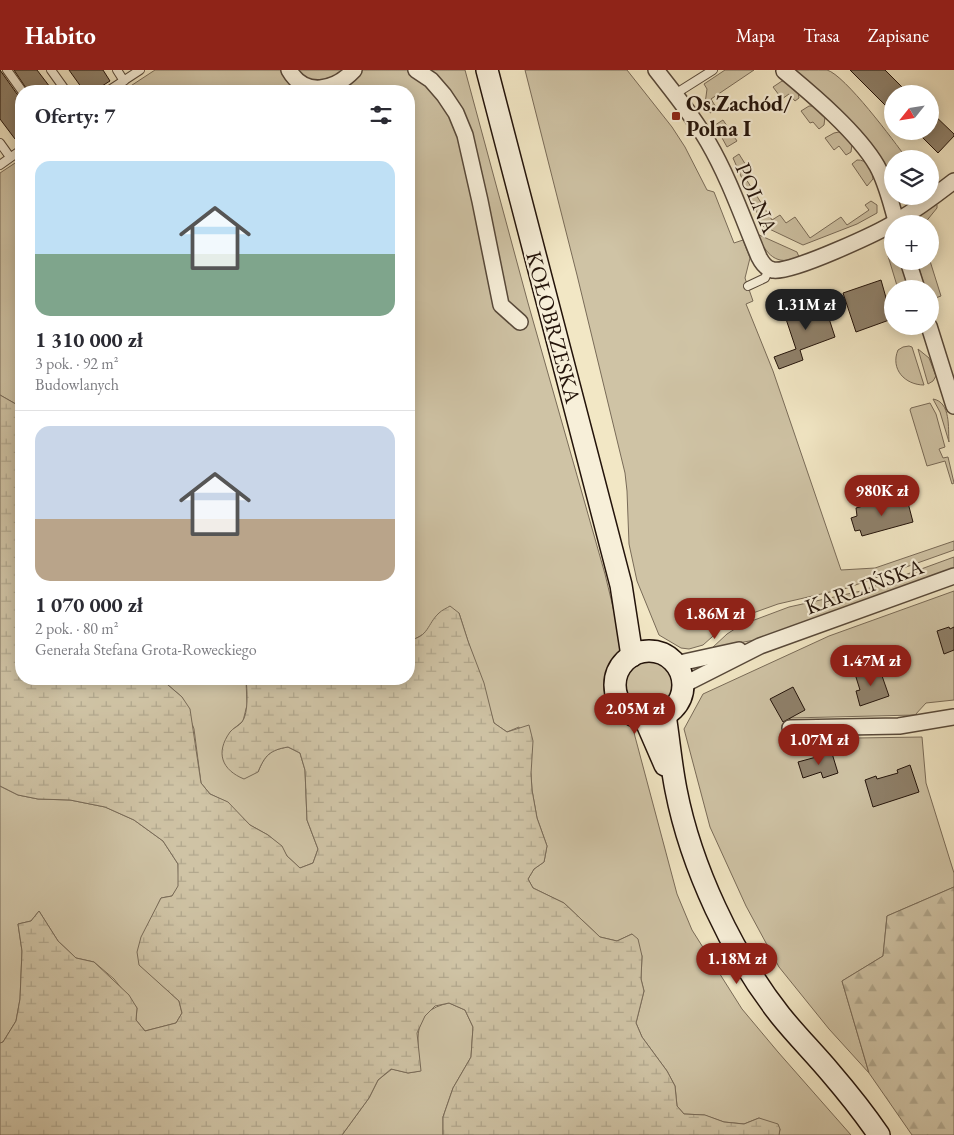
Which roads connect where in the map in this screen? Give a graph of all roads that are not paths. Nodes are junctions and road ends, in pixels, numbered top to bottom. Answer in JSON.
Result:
{"nodes":[{"id":1,"x":7,"y":70,"type":"edge"},
{"id":2,"x":51,"y":70,"type":"edge"},
{"id":3,"x":117,"y":70,"type":"edge"},
{"id":4,"x":140,"y":70,"type":"edge"},
{"id":5,"x":289,"y":70,"type":"edge"},
{"id":6,"x":354,"y":70,"type":"edge"},
{"id":7,"x":416,"y":70,"type":"edge"},
{"id":8,"x":487,"y":70,"type":"edge"},
{"id":9,"x":656,"y":70,"type":"edge"},
{"id":10,"x":713,"y":70,"type":"edge"},
{"id":11,"x":783,"y":70,"type":"edge"},
{"id":12,"x":124,"y":80,"type":"junction"},
{"id":13,"x":18,"y":85,"type":"edge"},
{"id":14,"x":62,"y":85,"type":"edge"},
{"id":15,"x":117,"y":85,"type":"edge"},
{"id":16,"x":305,"y":85,"type":"edge"},
{"id":17,"x":331,"y":85,"type":"edge"},
{"id":18,"x":675,"y":94,"type":"junction"},
{"id":19,"x":0,"y":142,"type":"edge"},
{"id":20,"x":15,"y":154,"type":"edge"},
{"id":21,"x":10,"y":158,"type":"junction"},
{"id":22,"x":0,"y":164,"type":"edge"},
{"id":23,"x":954,"y":181,"type":"edge"},
{"id":24,"x":894,"y":215,"type":"edge"},
{"id":25,"x":907,"y":215,"type":"edge"},
{"id":26,"x":884,"y":228,"type":"edge"},
{"id":27,"x":769,"y":269,"type":"junction"},
{"id":28,"x":748,"y":286,"type":"dead end"},
{"id":29,"x":520,"y":322,"type":"dead end"},
{"id":30,"x":932,"y":335,"type":"edge"},
{"id":31,"x":953,"y":397,"type":"edge"},
{"id":32,"x":954,"y":576,"type":"edge"},
{"id":33,"x":760,"y":646,"type":"junction"},
{"id":34,"x":641,"y":654,"type":"junction"},
{"id":35,"x":675,"y":664,"type":"junction"},
{"id":36,"x":683,"y":685,"type":"junction"},
{"id":37,"x":655,"y":717,"type":"junction"},
{"id":38,"x":954,"y":717,"type":"edge"},
{"id":39,"x":790,"y":728,"type":"dead end"},
{"id":40,"x":879,"y":1135,"type":"edge"}],
"edges":[{"from":1,"to":13,"type":"lane"},
{"from":2,"to":14,"type":"lane"},
{"from":3,"to":12,"type":"lane"},
{"from":4,"to":12,"type":"lane"},
{"from":5,"to":16,"type":"street"},
{"from":6,"to":17,"type":"street"},
{"from":7,"to":29,"type":"street"},
{"from":8,"to":34,"type":"main road","name":"KOŁOBRZESKA"},
{"from":9,"to":18,"type":"street","name":"POLNA"},
{"from":10,"to":18,"type":"lane"},
{"from":11,"to":24,"type":"street"},
{"from":12,"to":15,"type":"lane"},
{"from":18,"to":27,"type":"street","name":"POLNA"},
{"from":19,"to":21,"type":"lane"},
{"from":20,"to":21,"type":"lane"},
{"from":21,"to":22,"type":"lane"},
{"from":23,"to":25,"type":"street"},
{"from":26,"to":27,"type":"street"},
{"from":27,"to":28,"type":"lane"},
{"from":30,"to":31,"type":"street"},
{"from":32,"to":33,"type":"street","name":"KARLIŃSKA"},
{"from":33,"to":35,"type":"street","name":"KARLIŃSKA"},
{"from":33,"to":36,"type":"street","name":"KARLIŃSKA"},
{"from":34,"to":35,"type":"main road"},
{"from":34,"to":37,"type":"main road"},
{"from":35,"to":36,"type":"main road"},
{"from":36,"to":37,"type":"main road"},
{"from":37,"to":40,"type":"main road"},
{"from":38,"to":39,"type":"street"}]}
